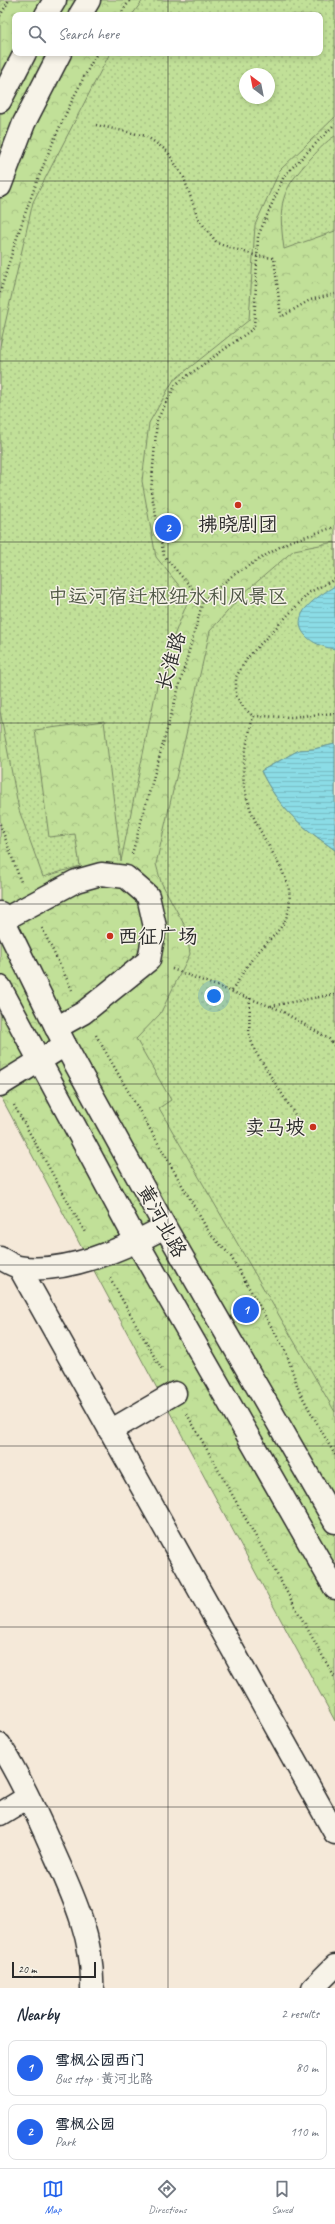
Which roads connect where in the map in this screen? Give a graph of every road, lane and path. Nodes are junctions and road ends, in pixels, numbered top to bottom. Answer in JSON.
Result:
{"nodes":[{"id":1,"x":9,"y":0,"type":"edge"},
{"id":2,"x":55,"y":0,"type":"edge"},
{"id":3,"x":89,"y":0,"type":"edge"},
{"id":4,"x":130,"y":0,"type":"edge"},
{"id":5,"x":48,"y":12,"type":"edge"},
{"id":6,"x":82,"y":12,"type":"edge"},
{"id":7,"x":122,"y":12,"type":"edge"},
{"id":8,"x":0,"y":16,"type":"edge"},
{"id":9,"x":23,"y":56,"type":"edge"},
{"id":10,"x":58,"y":56,"type":"edge"},
{"id":11,"x":95,"y":56,"type":"edge"},
{"id":12,"x":0,"y":101,"type":"edge"},
{"id":13,"x":335,"y":124,"type":"edge"},
{"id":14,"x":96,"y":125,"type":"dead end"},
{"id":15,"x":0,"y":186,"type":"edge"},
{"id":16,"x":257,"y":256,"type":"junction"},
{"id":17,"x":0,"y":293,"type":"edge"},
{"id":18,"x":335,"y":294,"type":"edge"},
{"id":19,"x":335,"y":527,"type":"edge"},
{"id":20,"x":335,"y":579,"type":"edge"},
{"id":21,"x":203,"y":602,"type":"junction"},
{"id":22,"x":335,"y":712,"type":"edge"},
{"id":23,"x":253,"y":716,"type":"junction"},
{"id":24,"x":0,"y":824,"type":"edge"},
{"id":25,"x":126,"y":877,"type":"junction"},
{"id":26,"x":30,"y":904,"type":"junction"},
{"id":27,"x":2,"y":917,"type":"edge"},
{"id":28,"x":149,"y":960,"type":"junction"},
{"id":29,"x":0,"y":988,"type":"edge"},
{"id":30,"x":232,"y":991,"type":"junction"},
{"id":31,"x":335,"y":994,"type":"edge"},
{"id":32,"x":250,"y":998,"type":"junction"},
{"id":33,"x":270,"y":1006,"type":"junction"},
{"id":34,"x":83,"y":1013,"type":"junction"},
{"id":35,"x":61,"y":1037,"type":"junction"},
{"id":36,"x":335,"y":1047,"type":"edge"},
{"id":37,"x":38,"y":1060,"type":"junction"},
{"id":38,"x":0,"y":1085,"type":"edge"},
{"id":39,"x":297,"y":1118,"type":"dead end"},
{"id":40,"x":165,"y":1227,"type":"junction"},
{"id":41,"x":137,"y":1242,"type":"junction"},
{"id":42,"x":9,"y":1263,"type":"edge"},
{"id":43,"x":175,"y":1393,"type":"dead end"},
{"id":44,"x":110,"y":1431,"type":"junction"},
{"id":45,"x":335,"y":1455,"type":"edge"},
{"id":46,"x":335,"y":1522,"type":"edge"},
{"id":47,"x":335,"y":1588,"type":"edge"},
{"id":48,"x":0,"y":1745,"type":"edge"},
{"id":49,"x":28,"y":1797,"type":"junction"},
{"id":50,"x":0,"y":1814,"type":"edge"},
{"id":51,"x":335,"y":1833,"type":"edge"},
{"id":52,"x":335,"y":1966,"type":"edge"},
{"id":53,"x":92,"y":1988,"type":"edge"},
{"id":54,"x":312,"y":1988,"type":"edge"}],
"edges":[{"from":1,"to":8,"type":"path"},
{"from":2,"to":5,"type":"main road"},
{"from":3,"to":6,"type":"main road"},
{"from":4,"to":7,"type":"path"},
{"from":9,"to":12,"type":"main road"},
{"from":10,"to":15,"type":"main road"},
{"from":11,"to":17,"type":"path"},
{"from":13,"to":16,"type":"path"},
{"from":14,"to":16,"type":"path"},
{"from":16,"to":18,"type":"path"},
{"from":16,"to":21,"type":"path"},
{"from":19,"to":21,"type":"path"},
{"from":20,"to":23,"type":"path"},
{"from":21,"to":25,"type":"path","name":"长淮路"},
{"from":22,"to":23,"type":"path"},
{"from":23,"to":30,"type":"path"},
{"from":24,"to":26,"type":"path"},
{"from":25,"to":26,"type":"main road"},
{"from":25,"to":28,"type":"main road"},
{"from":26,"to":27,"type":"main road"},
{"from":26,"to":34,"type":"path"},
{"from":27,"to":35,"type":"main road","name":"黄河北路"},
{"from":28,"to":30,"type":"path"},
{"from":28,"to":34,"type":"main road"},
{"from":29,"to":37,"type":"main road","name":"黄河北路"},
{"from":30,"to":32,"type":"path"},
{"from":31,"to":33,"type":"path"},
{"from":32,"to":33,"type":"path"},
{"from":32,"to":39,"type":"path"},
{"from":33,"to":36,"type":"path"},
{"from":34,"to":35,"type":"main road"},
{"from":34,"to":45,"type":"path"},
{"from":35,"to":37,"type":"main road"},
{"from":35,"to":40,"type":"main road","name":"黄河北路"},
{"from":37,"to":38,"type":"main road"},
{"from":37,"to":41,"type":"main road","name":"黄河北路"},
{"from":40,"to":41,"type":"main road"},
{"from":40,"to":46,"type":"main road","name":"黄河北路"},
{"from":41,"to":42,"type":"main road"},
{"from":41,"to":47,"type":"main road","name":"黄河北路"},
{"from":42,"to":44,"type":"main road"},
{"from":43,"to":44,"type":"main road"},
{"from":44,"to":51,"type":"main road"},
{"from":48,"to":49,"type":"main road"},
{"from":49,"to":50,"type":"main road"},
{"from":49,"to":53,"type":"main road"},
{"from":52,"to":54,"type":"main road"}]}
